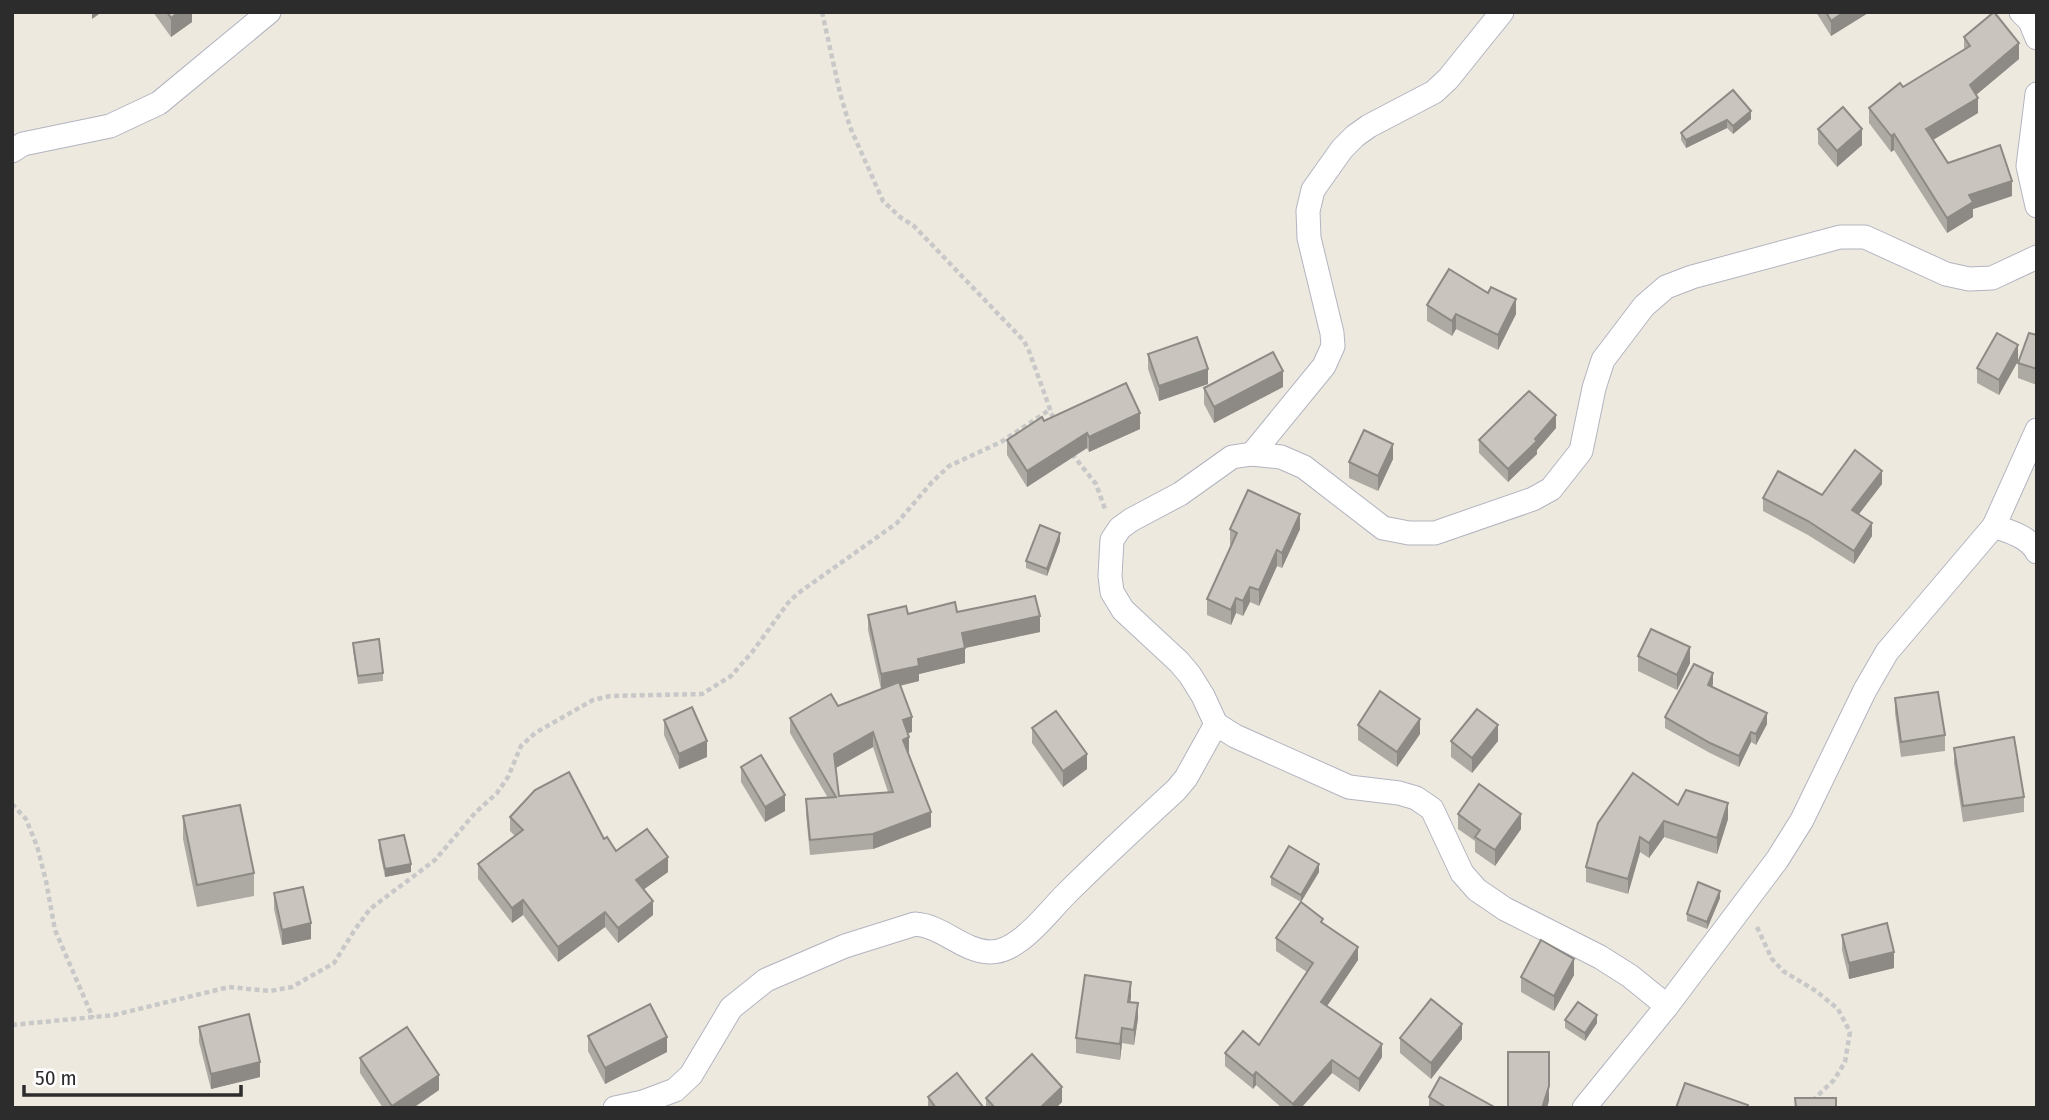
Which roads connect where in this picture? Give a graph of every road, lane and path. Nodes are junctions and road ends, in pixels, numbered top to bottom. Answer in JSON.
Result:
{"nodes":[{"id":1,"x":269,"y":12,"type":"edge"},
{"id":2,"x":822,"y":12,"type":"edge"},
{"id":3,"x":1502,"y":12,"type":"edge"},
{"id":4,"x":2021,"y":12,"type":"edge"},
{"id":5,"x":2037,"y":38,"type":"edge"},
{"id":6,"x":2037,"y":94,"type":"edge"},
{"id":7,"x":12,"y":151,"type":"edge"},
{"id":8,"x":2037,"y":206,"type":"edge"},
{"id":9,"x":2037,"y":257,"type":"edge"},
{"id":10,"x":1051,"y":410,"type":"junction"},
{"id":11,"x":1056,"y":428,"type":"edge"},
{"id":12,"x":2037,"y":430,"type":"edge"},
{"id":13,"x":1071,"y":453,"type":"edge"},
{"id":14,"x":1252,"y":454,"type":"junction"},
{"id":15,"x":1994,"y":526,"type":"junction"},
{"id":16,"x":1112,"y":540,"type":"junction"},
{"id":17,"x":2037,"y":552,"type":"edge"},
{"id":18,"x":1216,"y":724,"type":"junction"},
{"id":19,"x":12,"y":804,"type":"edge"},
{"id":20,"x":1753,"y":891,"type":"junction"},
{"id":21,"x":1667,"y":1006,"type":"junction"},
{"id":22,"x":93,"y":1018,"type":"junction"},
{"id":23,"x":12,"y":1025,"type":"edge"},
{"id":24,"x":1812,"y":1101,"type":"edge"},
{"id":25,"x":615,"y":1108,"type":"edge"},
{"id":26,"x":1584,"y":1108,"type":"edge"}],
"edges":[{"from":1,"to":7,"type":"street"},
{"from":2,"to":10,"type":"path"},
{"from":3,"to":14,"type":"street"},
{"from":4,"to":5,"type":"street"},
{"from":6,"to":8,"type":"street"},
{"from":9,"to":14,"type":"street"},
{"from":10,"to":11,"type":"path"},
{"from":10,"to":22,"type":"path"},
{"from":12,"to":15,"type":"street"},
{"from":13,"to":16,"type":"path"},
{"from":14,"to":16,"type":"street"},
{"from":15,"to":17,"type":"street"},
{"from":15,"to":20,"type":"street"},
{"from":16,"to":18,"type":"street"},
{"from":18,"to":21,"type":"street"},
{"from":18,"to":25,"type":"street"},
{"from":19,"to":22,"type":"path"},
{"from":20,"to":21,"type":"street"},
{"from":20,"to":24,"type":"path"},
{"from":21,"to":26,"type":"street"},
{"from":22,"to":23,"type":"path"}]}
